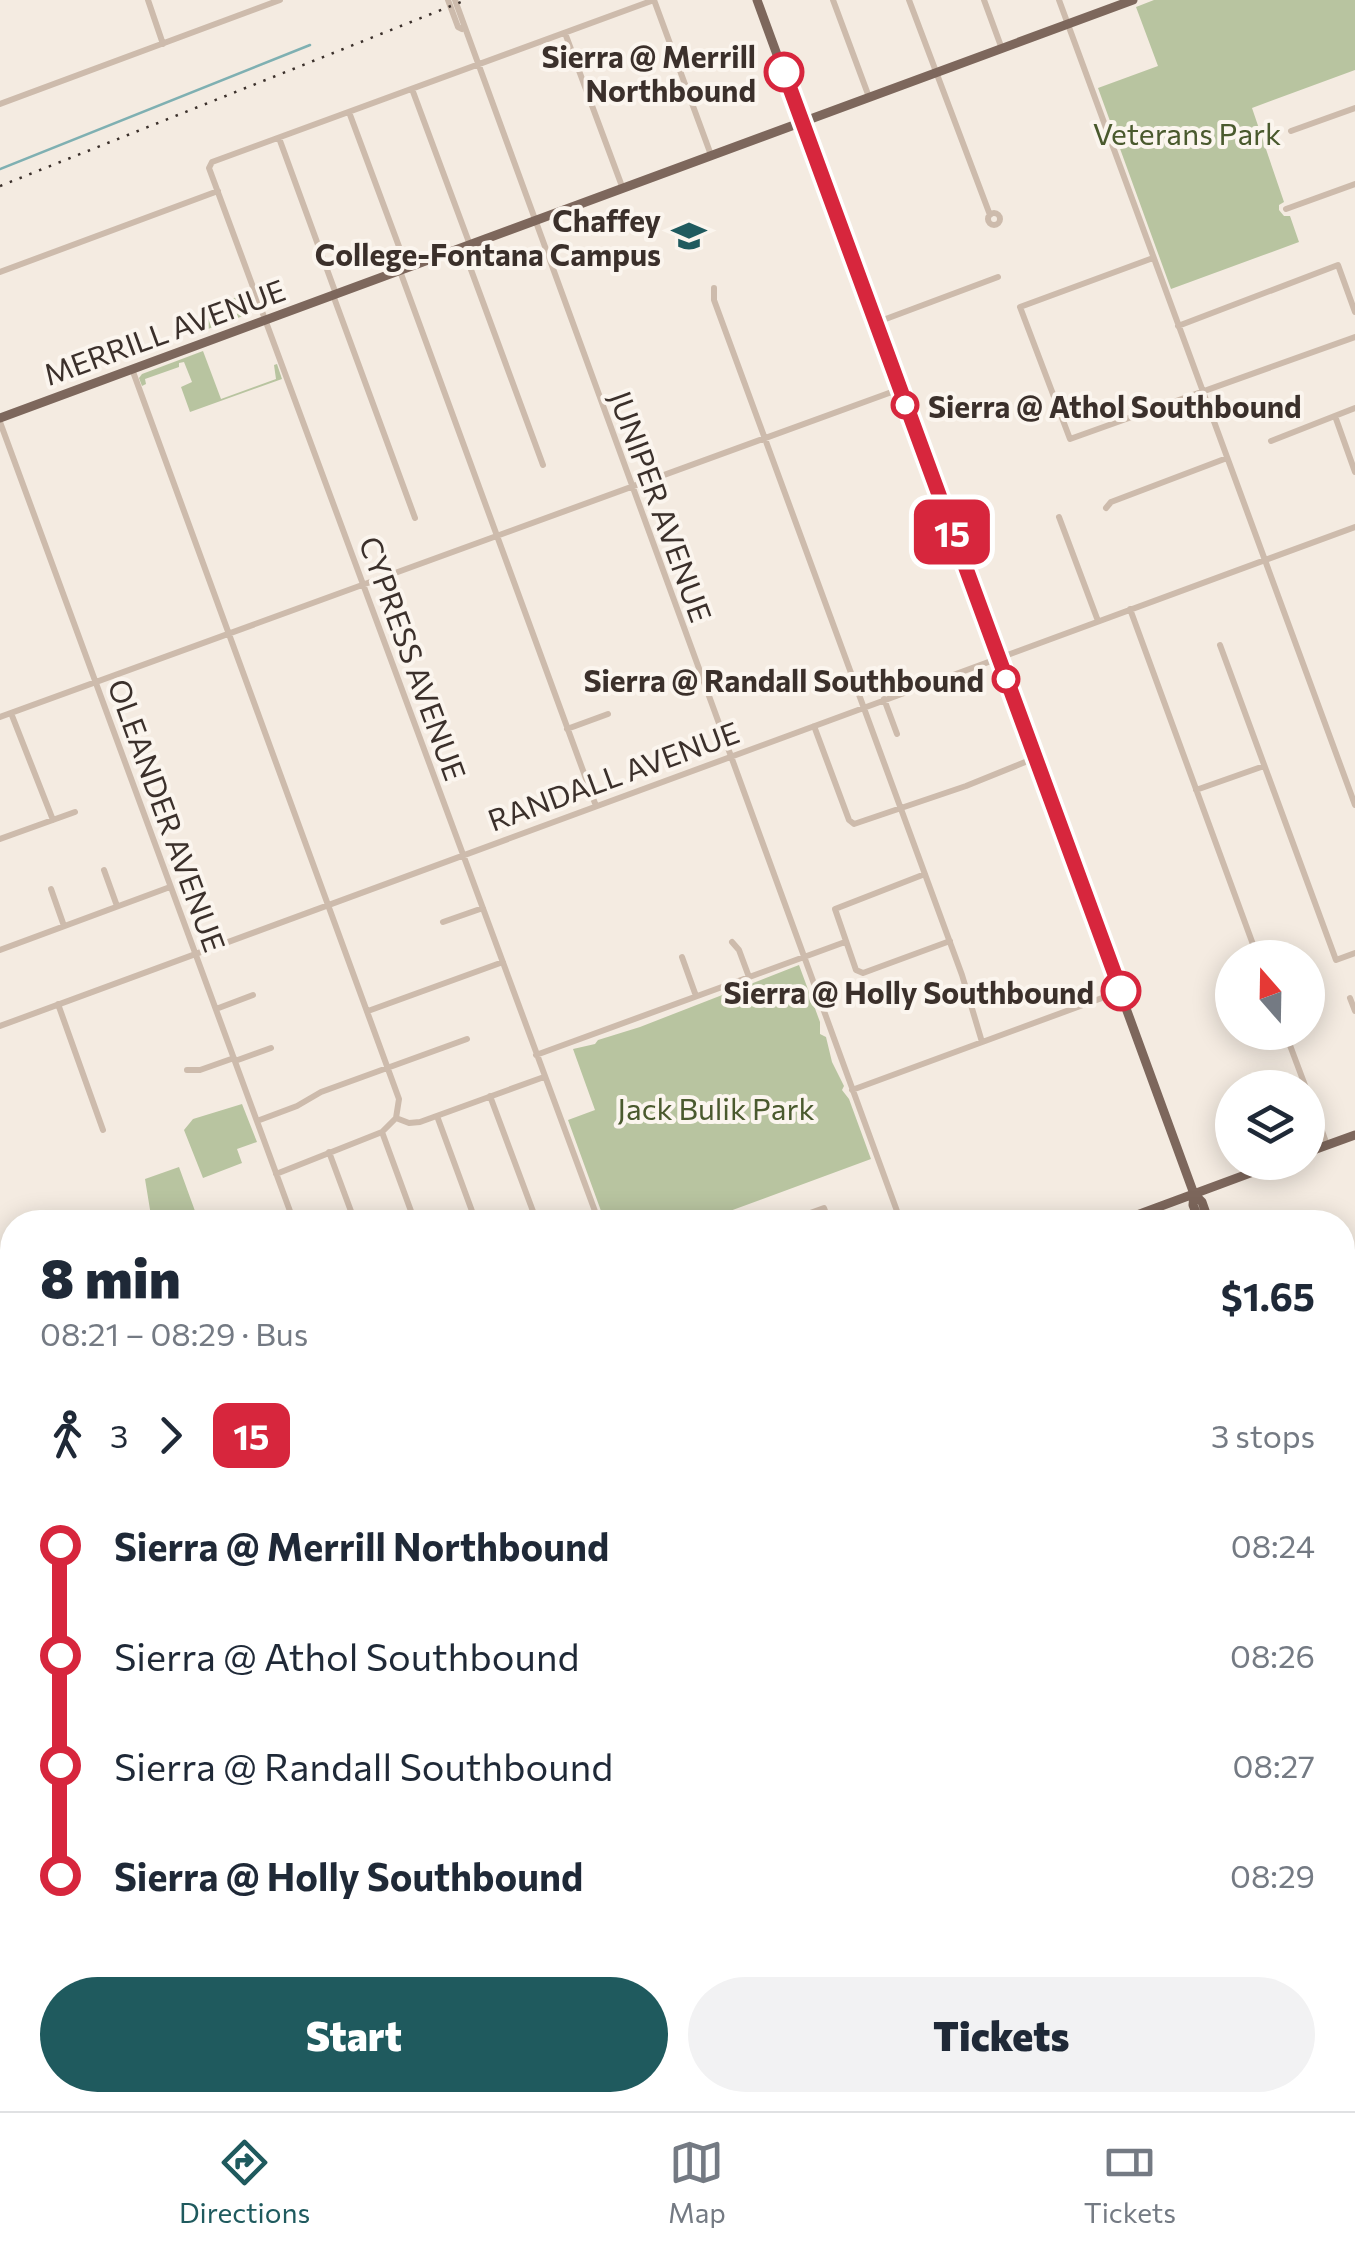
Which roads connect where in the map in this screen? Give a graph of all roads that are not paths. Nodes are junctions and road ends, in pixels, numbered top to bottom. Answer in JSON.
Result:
{"nodes":[{"id":1,"x":148,"y":0,"type":"edge"},
{"id":2,"x":280,"y":0,"type":"edge"},
{"id":3,"x":452,"y":0,"type":"edge"},
{"id":4,"x":654,"y":0,"type":"edge"},
{"id":5,"x":757,"y":0,"type":"edge"},
{"id":6,"x":833,"y":0,"type":"edge"},
{"id":7,"x":909,"y":0,"type":"edge"},
{"id":8,"x":984,"y":0,"type":"edge"},
{"id":9,"x":1058,"y":0,"type":"edge"},
{"id":10,"x":1132,"y":0,"type":"edge"},
{"id":11,"x":1068,"y":26,"type":"junction"},
{"id":12,"x":564,"y":33,"type":"junction"},
{"id":13,"x":163,"y":44,"type":"junction"},
{"id":14,"x":1002,"y":49,"type":"junction"},
{"id":15,"x":478,"y":66,"type":"junction"},
{"id":16,"x":936,"y":73,"type":"junction"},
{"id":17,"x":412,"y":89,"type":"junction"},
{"id":18,"x":869,"y":98,"type":"junction"},
{"id":19,"x":0,"y":104,"type":"edge"},
{"id":20,"x":1355,"y":108,"type":"edge"},
{"id":21,"x":349,"y":112,"type":"junction"},
{"id":22,"x":802,"y":122,"type":"junction"},
{"id":23,"x":1291,"y":130,"type":"dead end"},
{"id":24,"x":279,"y":138,"type":"junction"},
{"id":25,"x":711,"y":156,"type":"junction"},
{"id":26,"x":1355,"y":184,"type":"edge"},
{"id":27,"x":622,"y":189,"type":"junction"},
{"id":28,"x":218,"y":192,"type":"junction"},
{"id":29,"x":1286,"y":209,"type":"dead end"},
{"id":30,"x":990,"y":214,"type":"dead end"},
{"id":31,"x":533,"y":222,"type":"junction"},
{"id":32,"x":467,"y":246,"type":"junction"},
{"id":33,"x":1153,"y":258,"type":"junction"},
{"id":34,"x":403,"y":270,"type":"junction"},
{"id":35,"x":0,"y":272,"type":"edge"},
{"id":36,"x":998,"y":277,"type":"dead end"},
{"id":37,"x":714,"y":288,"type":"dead end"},
{"id":38,"x":334,"y":295,"type":"junction"},
{"id":39,"x":1355,"y":312,"type":"edge"},
{"id":40,"x":266,"y":320,"type":"junction"},
{"id":41,"x":875,"y":323,"type":"junction"},
{"id":42,"x":1178,"y":326,"type":"junction"},
{"id":43,"x":1355,"y":337,"type":"edge"},
{"id":44,"x":132,"y":369,"type":"junction"},
{"id":45,"x":900,"y":389,"type":"junction"},
{"id":46,"x":1203,"y":391,"type":"junction"},
{"id":47,"x":1355,"y":408,"type":"edge"},
{"id":48,"x":1335,"y":416,"type":"junction"},
{"id":49,"x":0,"y":420,"type":"edge"},
{"id":50,"x":3,"y":438,"type":"edge"},
{"id":51,"x":765,"y":439,"type":"junction"},
{"id":52,"x":1271,"y":441,"type":"dead end"},
{"id":53,"x":1227,"y":458,"type":"junction"},
{"id":54,"x":544,"y":465,"type":"dead end"},
{"id":55,"x":1355,"y":472,"type":"edge"},
{"id":56,"x":632,"y":488,"type":"junction"},
{"id":57,"x":1106,"y":508,"type":"dead end"},
{"id":58,"x":1058,"y":517,"type":"dead end"},
{"id":59,"x":415,"y":518,"type":"dead end"},
{"id":60,"x":1355,"y":526,"type":"edge"},
{"id":61,"x":497,"y":536,"type":"junction"},
{"id":62,"x":1264,"y":560,"type":"junction"},
{"id":63,"x":362,"y":583,"type":"junction"},
{"id":64,"x":1130,"y":610,"type":"junction"},
{"id":65,"x":1098,"y":621,"type":"junction"},
{"id":66,"x":228,"y":632,"type":"junction"},
{"id":67,"x":1220,"y":645,"type":"dead end"},
{"id":68,"x":998,"y":658,"type":"junction"},
{"id":69,"x":95,"y":682,"type":"junction"},
{"id":70,"x":884,"y":700,"type":"junction"},
{"id":71,"x":863,"y":707,"type":"junction"},
{"id":72,"x":11,"y":712,"type":"junction"},
{"id":73,"x":608,"y":714,"type":"dead end"},
{"id":74,"x":0,"y":717,"type":"edge"},
{"id":75,"x":814,"y":726,"type":"junction"},
{"id":76,"x":567,"y":729,"type":"junction"},
{"id":77,"x":897,"y":734,"type":"dead end"},
{"id":78,"x":730,"y":756,"type":"junction"},
{"id":79,"x":1035,"y":758,"type":"junction"},
{"id":80,"x":1264,"y":766,"type":"junction"},
{"id":81,"x":1196,"y":790,"type":"junction"},
{"id":82,"x":1354,"y":801,"type":"edge"},
{"id":83,"x":596,"y":806,"type":"junction"},
{"id":84,"x":900,"y":808,"type":"junction"},
{"id":85,"x":75,"y":812,"type":"dead end"},
{"id":86,"x":54,"y":820,"type":"junction"},
{"id":87,"x":0,"y":839,"type":"edge"},
{"id":88,"x":463,"y":854,"type":"junction"},
{"id":89,"x":104,"y":870,"type":"dead end"},
{"id":90,"x":925,"y":874,"type":"junction"},
{"id":91,"x":170,"y":887,"type":"junction"},
{"id":92,"x":51,"y":889,"type":"dead end"},
{"id":93,"x":329,"y":904,"type":"junction"},
{"id":94,"x":117,"y":906,"type":"junction"},
{"id":95,"x":483,"y":908,"type":"junction"},
{"id":96,"x":443,"y":922,"type":"dead end"},
{"id":97,"x":64,"y":926,"type":"junction"},
{"id":98,"x":1251,"y":940,"type":"edge"},
{"id":99,"x":950,"y":941,"type":"junction"},
{"id":100,"x":732,"y":942,"type":"dead end"},
{"id":101,"x":845,"y":942,"type":"junction"},
{"id":102,"x":1,"y":947,"type":"edge"},
{"id":103,"x":1355,"y":953,"type":"edge"},
{"id":104,"x":195,"y":954,"type":"junction"},
{"id":105,"x":682,"y":957,"type":"dead end"},
{"id":106,"x":804,"y":957,"type":"junction"},
{"id":107,"x":503,"y":962,"type":"junction"},
{"id":108,"x":749,"y":977,"type":"junction"},
{"id":109,"x":1121,"y":991,"type":"junction"},
{"id":110,"x":253,"y":995,"type":"dead end"},
{"id":111,"x":696,"y":996,"type":"junction"},
{"id":112,"x":1350,"y":998,"type":"dead end"},
{"id":113,"x":58,"y":1004,"type":"junction"},
{"id":114,"x":216,"y":1009,"type":"junction"},
{"id":115,"x":368,"y":1011,"type":"junction"},
{"id":116,"x":1355,"y":1011,"type":"edge"},
{"id":117,"x":0,"y":1026,"type":"edge"},
{"id":118,"x":466,"y":1038,"type":"dead end"},
{"id":119,"x":982,"y":1042,"type":"junction"},
{"id":120,"x":271,"y":1048,"type":"dead end"},
{"id":121,"x":536,"y":1055,"type":"junction"},
{"id":122,"x":234,"y":1060,"type":"junction"},
{"id":123,"x":388,"y":1067,"type":"junction"},
{"id":124,"x":187,"y":1070,"type":"dead end"},
{"id":125,"x":544,"y":1076,"type":"junction"},
{"id":126,"x":852,"y":1090,"type":"junction"},
{"id":127,"x":490,"y":1096,"type":"junction"},
{"id":128,"x":436,"y":1116,"type":"junction"},
{"id":129,"x":396,"y":1118,"type":"junction"},
{"id":130,"x":256,"y":1121,"type":"junction"},
{"id":131,"x":103,"y":1130,"type":"dead end"},
{"id":132,"x":382,"y":1132,"type":"junction"},
{"id":133,"x":1355,"y":1135,"type":"edge"},
{"id":134,"x":1325,"y":1140,"type":"edge"},
{"id":135,"x":1327,"y":1145,"type":"joint"},
{"id":136,"x":329,"y":1152,"type":"junction"},
{"id":137,"x":276,"y":1174,"type":"junction"},
{"id":138,"x":1232,"y":1180,"type":"edge"},
{"id":139,"x":1194,"y":1194,"type":"junction"},
{"id":140,"x":290,"y":1210,"type":"edge"},
{"id":141,"x":351,"y":1210,"type":"edge"},
{"id":142,"x":411,"y":1210,"type":"edge"},
{"id":143,"x":471,"y":1210,"type":"edge"},
{"id":144,"x":533,"y":1210,"type":"edge"},
{"id":145,"x":594,"y":1210,"type":"edge"},
{"id":146,"x":897,"y":1210,"type":"edge"},
{"id":147,"x":1151,"y":1210,"type":"edge"},
{"id":148,"x":1196,"y":1210,"type":"edge"},
{"id":149,"x":1205,"y":1210,"type":"edge"}],
"edges":[{"from":1,"to":13,"type":"street"},
{"from":2,"to":13,"type":"street"},
{"from":3,"to":15,"type":"street","name":"JUNIPER AVENUE"},
{"from":4,"to":12,"type":"street"},
{"from":4,"to":25,"type":"street"},
{"from":5,"to":22,"type":"main road"},
{"from":6,"to":18,"type":"street"},
{"from":7,"to":16,"type":"street"},
{"from":8,"to":14,"type":"street"},
{"from":9,"to":11,"type":"street"},
{"from":10,"to":11,"type":"main road","name":"MERRILL AVENUE"},
{"from":11,"to":14,"type":"main road","name":"MERRILL AVENUE"},
{"from":11,"to":33,"type":"street"},
{"from":12,"to":15,"type":"street"},
{"from":12,"to":27,"type":"street"},
{"from":13,"to":19,"type":"street"},
{"from":14,"to":16,"type":"main road","name":"MERRILL AVENUE"},
{"from":15,"to":17,"type":"street"},
{"from":15,"to":31,"type":"street","name":"JUNIPER AVENUE"},
{"from":16,"to":18,"type":"main road","name":"MERRILL AVENUE"},
{"from":16,"to":30,"type":"street"},
{"from":17,"to":21,"type":"street"},
{"from":17,"to":32,"type":"street"},
{"from":18,"to":22,"type":"main road","name":"MERRILL AVENUE"},
{"from":20,"to":23,"type":"street"},
{"from":21,"to":24,"type":"street"},
{"from":21,"to":34,"type":"street"},
{"from":22,"to":25,"type":"main road","name":"MERRILL AVENUE"},
{"from":22,"to":41,"type":"main road"},
{"from":24,"to":28,"type":"street","name":"CYPRESS AVENUE"},
{"from":24,"to":38,"type":"street"},
{"from":25,"to":27,"type":"main road","name":"MERRILL AVENUE"},
{"from":26,"to":29,"type":"street"},
{"from":27,"to":31,"type":"main road","name":"MERRILL AVENUE"},
{"from":28,"to":35,"type":"street"},
{"from":28,"to":40,"type":"street","name":"CYPRESS AVENUE"},
{"from":31,"to":32,"type":"main road","name":"MERRILL AVENUE"},
{"from":31,"to":56,"type":"street","name":"JUNIPER AVENUE"},
{"from":32,"to":34,"type":"main road","name":"MERRILL AVENUE"},
{"from":32,"to":54,"type":"street"},
{"from":33,"to":42,"type":"street"},
{"from":33,"to":46,"type":"street"},
{"from":34,"to":38,"type":"main road","name":"MERRILL AVENUE"},
{"from":34,"to":61,"type":"street"},
{"from":36,"to":41,"type":"street"},
{"from":37,"to":51,"type":"street"},
{"from":38,"to":40,"type":"main road","name":"MERRILL AVENUE"},
{"from":38,"to":59,"type":"street"},
{"from":39,"to":42,"type":"street"},
{"from":40,"to":44,"type":"main road","name":"MERRILL AVENUE"},
{"from":40,"to":63,"type":"street","name":"CYPRESS AVENUE"},
{"from":41,"to":45,"type":"main road"},
{"from":42,"to":46,"type":"street"},
{"from":43,"to":46,"type":"street"},
{"from":44,"to":49,"type":"main road","name":"MERRILL AVENUE"},
{"from":44,"to":66,"type":"street"},
{"from":45,"to":51,"type":"street"},
{"from":45,"to":68,"type":"main road"},
{"from":46,"to":53,"type":"street"},
{"from":47,"to":48,"type":"street"},
{"from":48,"to":52,"type":"street"},
{"from":48,"to":55,"type":"street"},
{"from":49,"to":50,"type":"street","name":"OLEANDER AVENUE"},
{"from":50,"to":69,"type":"street","name":"OLEANDER AVENUE"},
{"from":51,"to":56,"type":"street"},
{"from":51,"to":71,"type":"street"},
{"from":53,"to":57,"type":"street"},
{"from":53,"to":62,"type":"street"},
{"from":56,"to":61,"type":"street"},
{"from":56,"to":78,"type":"street","name":"JUNIPER AVENUE"},
{"from":58,"to":65,"type":"street"},
{"from":60,"to":62,"type":"street","name":"RANDALL AVENUE"},
{"from":61,"to":63,"type":"street"},
{"from":61,"to":76,"type":"street"},
{"from":62,"to":64,"type":"street","name":"RANDALL AVENUE"},
{"from":62,"to":82,"type":"street"},
{"from":63,"to":66,"type":"street"},
{"from":63,"to":88,"type":"street","name":"CYPRESS AVENUE"},
{"from":64,"to":65,"type":"street","name":"RANDALL AVENUE"},
{"from":64,"to":81,"type":"street"},
{"from":65,"to":68,"type":"street","name":"RANDALL AVENUE"},
{"from":66,"to":69,"type":"street"},
{"from":66,"to":93,"type":"street"},
{"from":67,"to":80,"type":"street"},
{"from":68,"to":70,"type":"street","name":"RANDALL AVENUE"},
{"from":68,"to":79,"type":"main road"},
{"from":69,"to":72,"type":"street"},
{"from":69,"to":91,"type":"street","name":"OLEANDER AVENUE"},
{"from":70,"to":71,"type":"street","name":"RANDALL AVENUE"},
{"from":70,"to":77,"type":"street"},
{"from":71,"to":75,"type":"street","name":"RANDALL AVENUE"},
{"from":71,"to":84,"type":"street"},
{"from":72,"to":74,"type":"street"},
{"from":72,"to":86,"type":"street"},
{"from":73,"to":76,"type":"street"},
{"from":75,"to":78,"type":"street","name":"RANDALL AVENUE"},
{"from":75,"to":84,"type":"street"},
{"from":76,"to":83,"type":"street"},
{"from":78,"to":83,"type":"street","name":"RANDALL AVENUE"},
{"from":78,"to":106,"type":"street","name":"JUNIPER AVENUE"},
{"from":79,"to":84,"type":"street"},
{"from":79,"to":109,"type":"main road"},
{"from":80,"to":81,"type":"street"},
{"from":80,"to":103,"type":"street"},
{"from":81,"to":98,"type":"street"},
{"from":83,"to":88,"type":"street","name":"RANDALL AVENUE"},
{"from":84,"to":90,"type":"street"},
{"from":85,"to":86,"type":"street"},
{"from":86,"to":87,"type":"street"},
{"from":88,"to":93,"type":"street","name":"RANDALL AVENUE"},
{"from":88,"to":95,"type":"street","name":"CYPRESS AVENUE"},
{"from":89,"to":94,"type":"street"},
{"from":90,"to":99,"type":"street"},
{"from":90,"to":101,"type":"street"},
{"from":91,"to":94,"type":"street"},
{"from":91,"to":104,"type":"street","name":"OLEANDER AVENUE"},
{"from":92,"to":97,"type":"street"},
{"from":93,"to":104,"type":"street","name":"RANDALL AVENUE"},
{"from":93,"to":115,"type":"street"},
{"from":94,"to":97,"type":"street"},
{"from":95,"to":96,"type":"street"},
{"from":95,"to":107,"type":"street","name":"CYPRESS AVENUE"},
{"from":97,"to":102,"type":"street"},
{"from":99,"to":101,"type":"street"},
{"from":99,"to":119,"type":"street"},
{"from":100,"to":108,"type":"street"},
{"from":101,"to":106,"type":"street"},
{"from":104,"to":113,"type":"street","name":"RANDALL AVENUE"},
{"from":104,"to":114,"type":"street","name":"OLEANDER AVENUE"},
{"from":105,"to":111,"type":"street"},
{"from":106,"to":108,"type":"street"},
{"from":106,"to":126,"type":"street","name":"JUNIPER AVENUE"},
{"from":107,"to":115,"type":"street"},
{"from":107,"to":121,"type":"street","name":"CYPRESS AVENUE"},
{"from":108,"to":111,"type":"street"},
{"from":109,"to":119,"type":"street"},
{"from":109,"to":139,"type":"main road"},
{"from":110,"to":114,"type":"street"},
{"from":111,"to":121,"type":"street"},
{"from":112,"to":116,"type":"street"},
{"from":113,"to":117,"type":"street","name":"RANDALL AVENUE"},
{"from":113,"to":131,"type":"street"},
{"from":114,"to":122,"type":"street","name":"OLEANDER AVENUE"},
{"from":115,"to":123,"type":"street"},
{"from":118,"to":123,"type":"street"},
{"from":119,"to":126,"type":"street"},
{"from":120,"to":122,"type":"street"},
{"from":121,"to":125,"type":"street","name":"CYPRESS AVENUE"},
{"from":122,"to":124,"type":"street"},
{"from":122,"to":130,"type":"street","name":"OLEANDER AVENUE"},
{"from":123,"to":129,"type":"street"},
{"from":123,"to":130,"type":"street"},
{"from":125,"to":127,"type":"street"},
{"from":125,"to":145,"type":"street","name":"CYPRESS AVENUE"},
{"from":126,"to":146,"type":"street","name":"JUNIPER AVENUE"},
{"from":127,"to":128,"type":"street"},
{"from":127,"to":144,"type":"street"},
{"from":128,"to":129,"type":"street"},
{"from":128,"to":143,"type":"street"},
{"from":129,"to":132,"type":"street"},
{"from":130,"to":137,"type":"street","name":"OLEANDER AVENUE"},
{"from":132,"to":136,"type":"street"},
{"from":132,"to":142,"type":"street"},
{"from":133,"to":135,"type":"main road"},
{"from":134,"to":135,"type":"street"},
{"from":136,"to":137,"type":"street"},
{"from":136,"to":141,"type":"street"},
{"from":137,"to":140,"type":"street","name":"OLEANDER AVENUE"},
{"from":138,"to":139,"type":"main road"},
{"from":139,"to":147,"type":"main road"},
{"from":139,"to":148,"type":"main road"},
{"from":139,"to":149,"type":"main road"}]}
